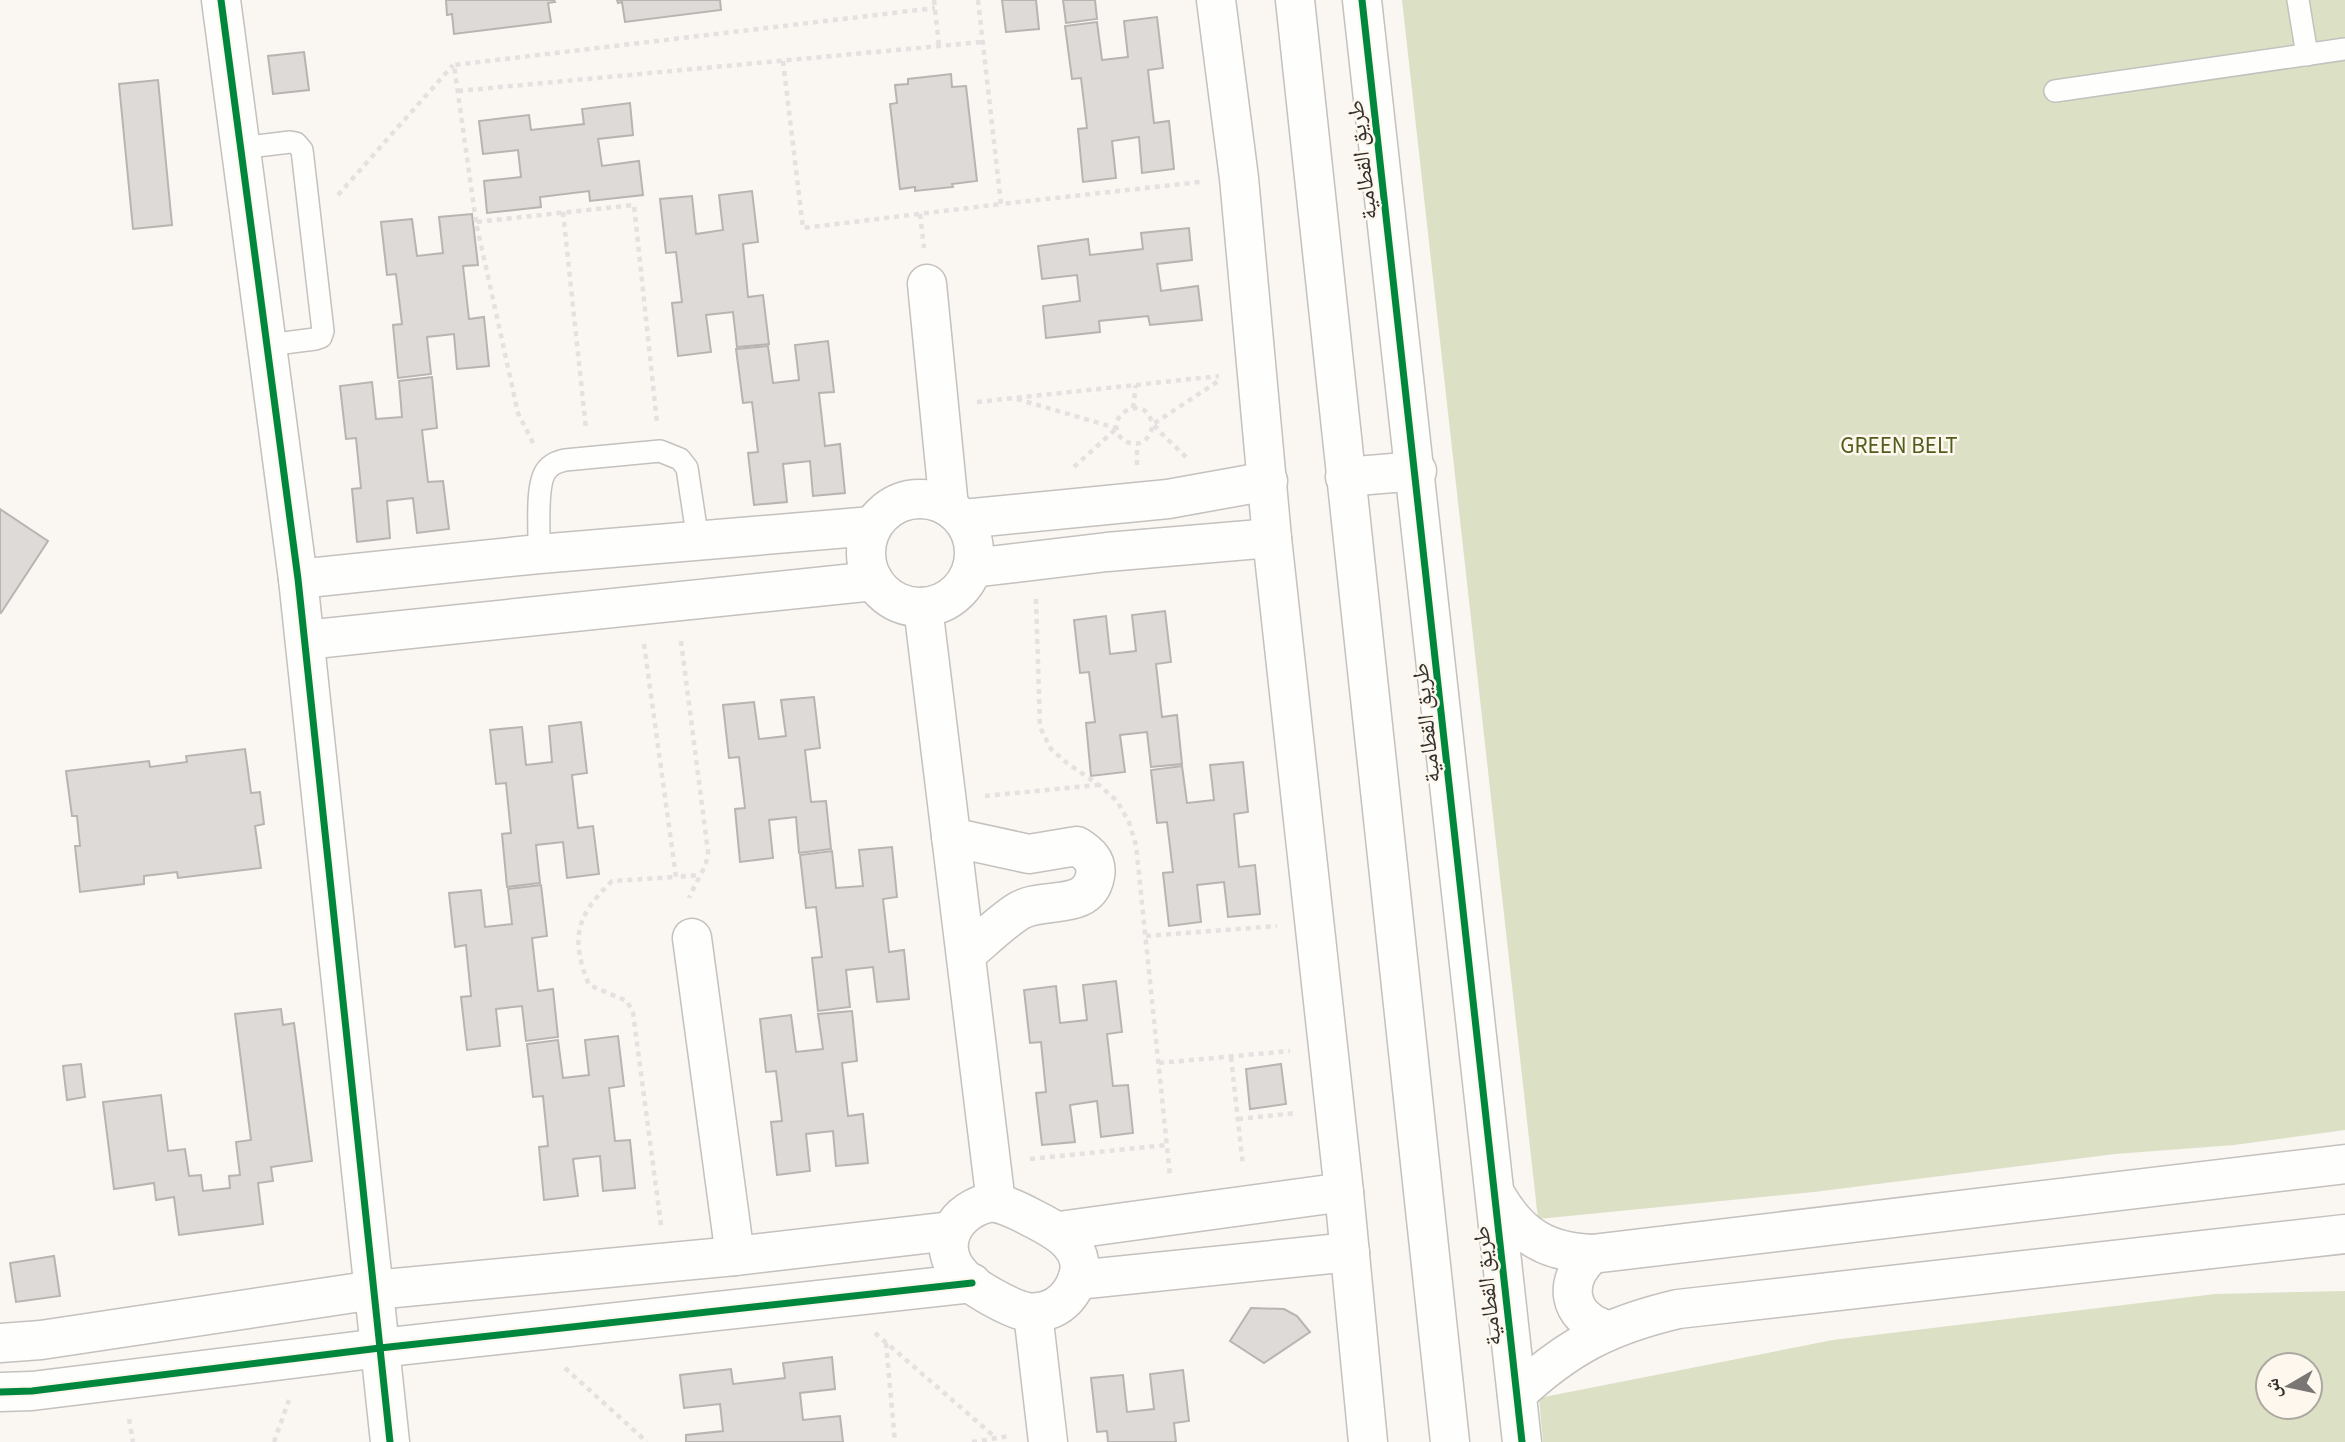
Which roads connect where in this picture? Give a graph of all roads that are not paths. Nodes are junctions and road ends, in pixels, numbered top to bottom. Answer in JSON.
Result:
{"nodes":[{"id":1,"x":221,"y":0,"type":"edge"},
{"id":2,"x":1216,"y":0,"type":"edge"},
{"id":3,"x":1295,"y":0,"type":"edge"},
{"id":4,"x":1362,"y":0,"type":"edge"},
{"id":5,"x":2298,"y":0,"type":"edge"},
{"id":6,"x":2345,"y":49,"type":"edge"},
{"id":7,"x":2307,"y":55,"type":"junction"},
{"id":8,"x":2055,"y":91,"type":"dead end"},
{"id":9,"x":241,"y":148,"type":"junction"},
{"id":10,"x":927,"y":284,"type":"dead end"},
{"id":11,"x":268,"y":345,"type":"junction"},
{"id":12,"x":1417,"y":471,"type":"junction"},
{"id":13,"x":1345,"y":477,"type":"junction"},
{"id":14,"x":1268,"y":481,"type":"junction"},
{"id":15,"x":956,"y":513,"type":"junction"},
{"id":16,"x":872,"y":526,"type":"junction"},
{"id":17,"x":1272,"y":538,"type":"junction"},
{"id":18,"x":698,"y":541,"type":"junction"},
{"id":19,"x":540,"y":554,"type":"junction"},
{"id":20,"x":972,"y":568,"type":"junction"},
{"id":21,"x":298,"y":579,"type":"junction"},
{"id":22,"x":874,"y":582,"type":"junction"},
{"id":23,"x":923,"y":607,"type":"junction"},
{"id":24,"x":305,"y":640,"type":"junction"},
{"id":25,"x":949,"y":818,"type":"junction"},
{"id":26,"x":692,"y":938,"type":"road end"},
{"id":27,"x":966,"y":954,"type":"junction"},
{"id":28,"x":2345,"y":1164,"type":"edge"},
{"id":29,"x":1344,"y":1192,"type":"junction"},
{"id":30,"x":1497,"y":1197,"type":"junction"},
{"id":31,"x":996,"y":1203,"type":"junction"},
{"id":32,"x":951,"y":1231,"type":"junction"},
{"id":33,"x":1059,"y":1231,"type":"junction"},
{"id":34,"x":2345,"y":1234,"type":"edge"},
{"id":35,"x":1350,"y":1252,"type":"junction"},
{"id":36,"x":1592,"y":1254,"type":"junction"},
{"id":37,"x":735,"y":1256,"type":"junction"},
{"id":38,"x":1077,"y":1280,"type":"junction"},
{"id":39,"x":972,"y":1283,"type":"junction"},
{"id":40,"x":374,"y":1290,"type":"junction"},
{"id":41,"x":1033,"y":1313,"type":"junction"},
{"id":42,"x":1607,"y":1330,"type":"junction"},
{"id":43,"x":0,"y":1343,"type":"edge"},
{"id":44,"x":380,"y":1348,"type":"junction"},
{"id":45,"x":0,"y":1392,"type":"edge"},
{"id":46,"x":1517,"y":1394,"type":"junction"},
{"id":47,"x":390,"y":1442,"type":"edge"},
{"id":48,"x":1048,"y":1442,"type":"edge"},
{"id":49,"x":1368,"y":1442,"type":"edge"},
{"id":50,"x":1450,"y":1442,"type":"edge"},
{"id":51,"x":1522,"y":1442,"type":"edge"}],
"edges":[{"from":1,"to":9,"type":"street"},
{"from":2,"to":14,"type":"street"},
{"from":3,"to":13,"type":"street"},
{"from":4,"to":12,"type":"street","name":"طريق القطامية"},
{"from":5,"to":7,"type":"lane"},
{"from":6,"to":7,"type":"lane"},
{"from":7,"to":8,"type":"lane"},
{"from":9,"to":11,"type":"street"},
{"from":9,"to":11,"type":"lane"},
{"from":10,"to":15,"type":"street"},
{"from":11,"to":21,"type":"street"},
{"from":12,"to":13,"type":"street"},
{"from":12,"to":30,"type":"street","name":"طريق القطامية"},
{"from":13,"to":50,"type":"street"},
{"from":14,"to":15,"type":"street"},
{"from":14,"to":17,"type":"street"},
{"from":15,"to":16,"type":"street"},
{"from":15,"to":20,"type":"street"},
{"from":16,"to":18,"type":"street"},
{"from":16,"to":22,"type":"street"},
{"from":17,"to":20,"type":"street"},
{"from":17,"to":29,"type":"street"},
{"from":18,"to":19,"type":"street"},
{"from":18,"to":19,"type":"lane"},
{"from":19,"to":21,"type":"street"},
{"from":20,"to":23,"type":"street"},
{"from":21,"to":24,"type":"street"},
{"from":22,"to":23,"type":"street"},
{"from":22,"to":24,"type":"street"},
{"from":23,"to":25,"type":"street"},
{"from":24,"to":40,"type":"street"},
{"from":25,"to":27,"type":"street"},
{"from":25,"to":27,"type":"street"},
{"from":26,"to":37,"type":"street"},
{"from":27,"to":31,"type":"street"},
{"from":28,"to":36,"type":"street"},
{"from":29,"to":33,"type":"street"},
{"from":29,"to":35,"type":"street"},
{"from":30,"to":36,"type":"street"},
{"from":30,"to":46,"type":"street","name":"طريق القطامية"},
{"from":31,"to":32,"type":"street"},
{"from":31,"to":33,"type":"street"},
{"from":32,"to":37,"type":"street"},
{"from":32,"to":39,"type":"street"},
{"from":33,"to":38,"type":"street"},
{"from":34,"to":42,"type":"street"},
{"from":35,"to":38,"type":"street"},
{"from":35,"to":49,"type":"street"},
{"from":36,"to":42,"type":"street"},
{"from":37,"to":40,"type":"street"},
{"from":38,"to":41,"type":"street"},
{"from":39,"to":41,"type":"street"},
{"from":39,"to":44,"type":"street"},
{"from":40,"to":43,"type":"street"},
{"from":40,"to":44,"type":"street"},
{"from":41,"to":48,"type":"street"},
{"from":42,"to":46,"type":"street"},
{"from":44,"to":45,"type":"street"},
{"from":44,"to":47,"type":"street"},
{"from":46,"to":51,"type":"street","name":"طريق القطامية"}]}
